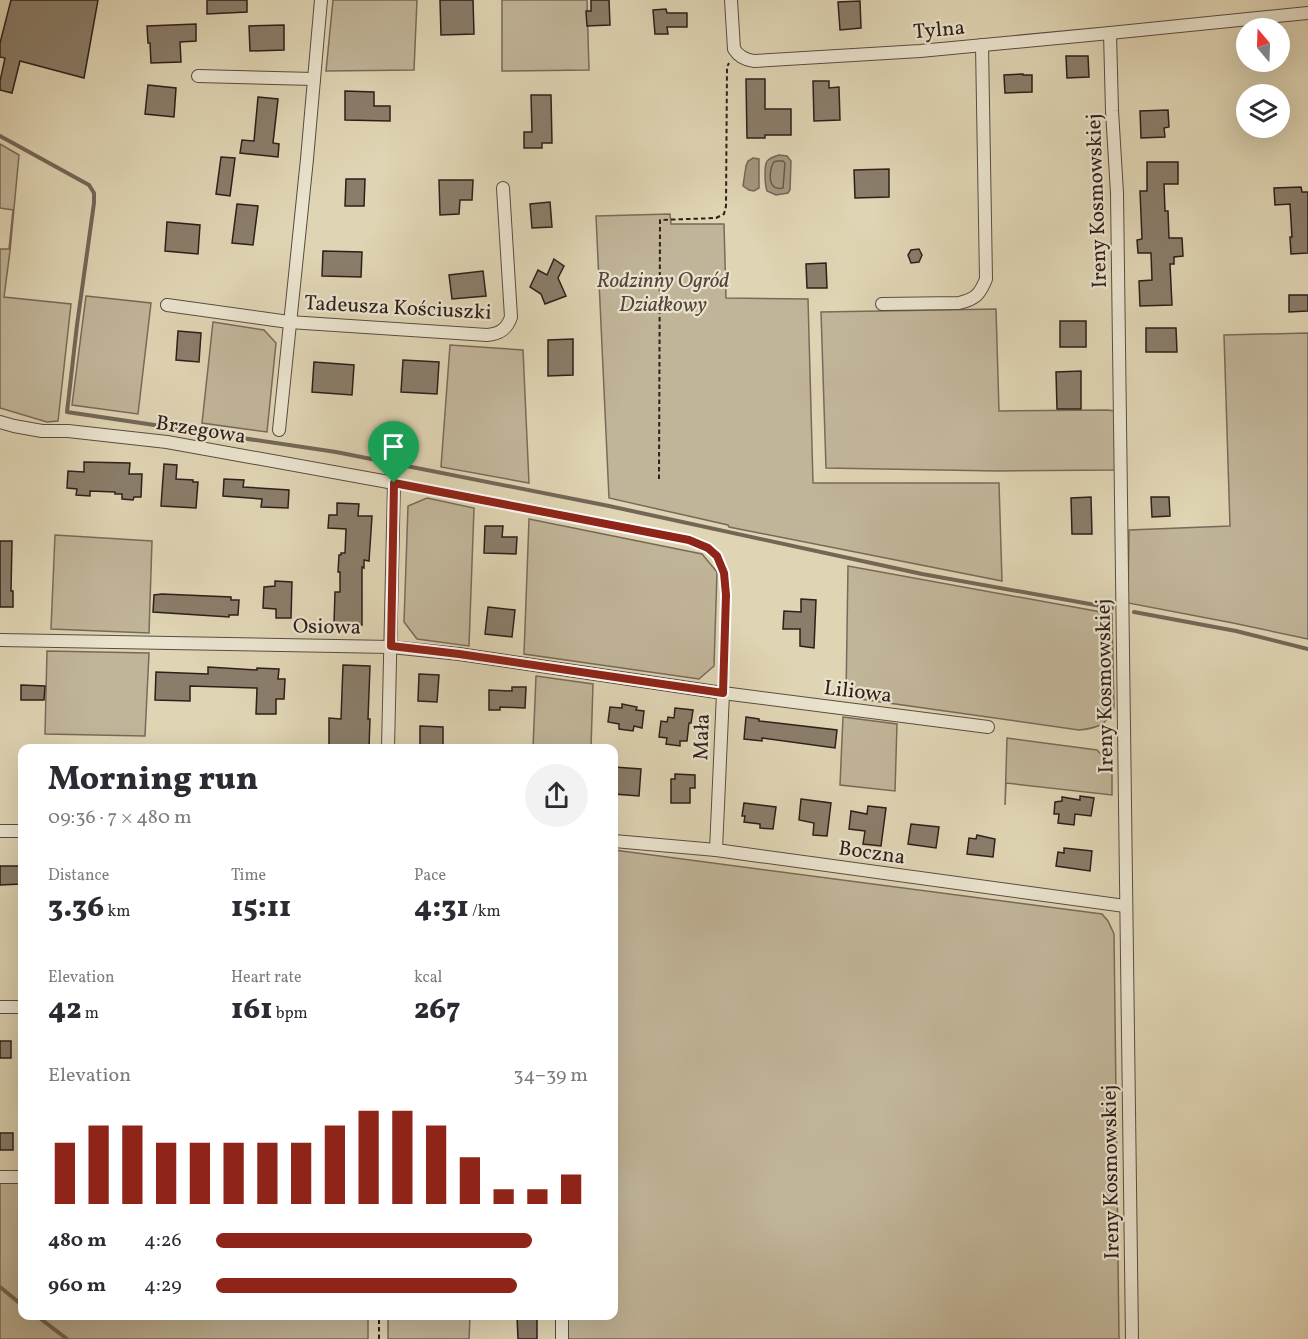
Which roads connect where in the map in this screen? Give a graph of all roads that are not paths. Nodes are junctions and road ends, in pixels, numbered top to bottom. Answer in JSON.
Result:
{"nodes":[{"id":1,"x":321,"y":0,"type":"edge"},
{"id":2,"x":731,"y":0,"type":"edge"},
{"id":3,"x":1308,"y":13,"type":"edge"},
{"id":4,"x":1110,"y":33,"type":"junction"},
{"id":5,"x":982,"y":45,"type":"junction"},
{"id":6,"x":198,"y":76,"type":"dead end"},
{"id":7,"x":314,"y":79,"type":"junction"},
{"id":8,"x":503,"y":188,"type":"dead end"},
{"id":9,"x":882,"y":304,"type":"dead end"},
{"id":10,"x":167,"y":305,"type":"dead end"},
{"id":11,"x":289,"y":322,"type":"junction"},
{"id":12,"x":0,"y":422,"type":"edge"},
{"id":13,"x":279,"y":430,"type":"dead end"},
{"id":14,"x":0,"y":640,"type":"edge"},
{"id":15,"x":391,"y":646,"type":"junction"},
{"id":16,"x":723,"y":693,"type":"junction"},
{"id":17,"x":988,"y":727,"type":"dead end"},
{"id":18,"x":388,"y":744,"type":"edge"},
{"id":19,"x":0,"y":831,"type":"edge"},
{"id":20,"x":18,"y":831,"type":"edge"},
{"id":21,"x":618,"y":841,"type":"edge"},
{"id":22,"x":716,"y":850,"type":"junction"},
{"id":23,"x":1125,"y":906,"type":"junction"},
{"id":24,"x":0,"y":1007,"type":"edge"},
{"id":25,"x":18,"y":1007,"type":"edge"},
{"id":26,"x":0,"y":1177,"type":"edge"},
{"id":27,"x":18,"y":1177,"type":"edge"},
{"id":28,"x":562,"y":1320,"type":"edge"},
{"id":29,"x":562,"y":1339,"type":"edge"},
{"id":30,"x":1132,"y":1339,"type":"edge"}],
"edges":[{"from":1,"to":7,"type":"street","name":"Tadeusza Kościuszki"},
{"from":2,"to":5,"type":"street","name":"Tylna"},
{"from":3,"to":4,"type":"street","name":"Tylna"},
{"from":4,"to":5,"type":"street","name":"Tylna"},
{"from":4,"to":23,"type":"street","name":"Ireny Kosmowskiej"},
{"from":5,"to":9,"type":"street"},
{"from":6,"to":7,"type":"street"},
{"from":7,"to":11,"type":"street","name":"Tadeusza Kościuszki"},
{"from":8,"to":11,"type":"street","name":"Tadeusza Kościuszki"},
{"from":10,"to":11,"type":"street","name":"Tadeusza Kościuszki"},
{"from":11,"to":13,"type":"street","name":"Tadeusza Kościuszki"},
{"from":12,"to":15,"type":"street","name":"Brzegowa"},
{"from":14,"to":15,"type":"street","name":"Osiowa"},
{"from":15,"to":16,"type":"street","name":"Osiowa"},
{"from":15,"to":18,"type":"street"},
{"from":16,"to":17,"type":"street","name":"Liliowa"},
{"from":16,"to":22,"type":"street","name":"Mała"},
{"from":19,"to":20,"type":"street"},
{"from":21,"to":22,"type":"street","name":"Boczna"},
{"from":22,"to":23,"type":"street","name":"Boczna"},
{"from":23,"to":30,"type":"street","name":"Ireny Kosmowskiej"},
{"from":24,"to":25,"type":"street"},
{"from":26,"to":27,"type":"street"},
{"from":28,"to":29,"type":"street"}]}
